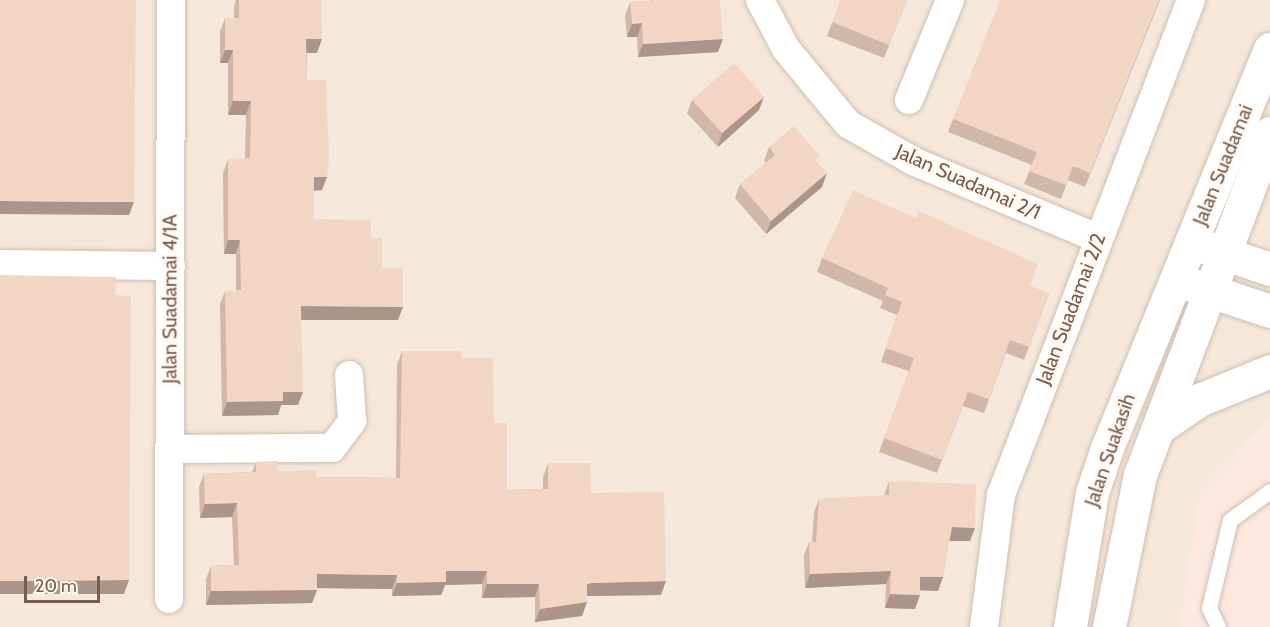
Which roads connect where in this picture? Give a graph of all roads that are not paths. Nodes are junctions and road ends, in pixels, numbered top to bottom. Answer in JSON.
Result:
{"nodes":[{"id":1,"x":171,"y":0,"type":"edge"},
{"id":2,"x":760,"y":0,"type":"edge"},
{"id":3,"x":950,"y":0,"type":"edge"},
{"id":4,"x":1191,"y":0,"type":"edge"},
{"id":5,"x":1270,"y":49,"type":"edge"},
{"id":6,"x":909,"y":100,"type":"dead end"},
{"id":7,"x":1270,"y":133,"type":"edge"},
{"id":8,"x":1098,"y":238,"type":"junction"},
{"id":9,"x":1192,"y":242,"type":"junction"},
{"id":10,"x":1223,"y":253,"type":"junction"},
{"id":11,"x":0,"y":264,"type":"edge"},
{"id":12,"x":171,"y":266,"type":"junction"},
{"id":13,"x":1270,"y":269,"type":"edge"},
{"id":14,"x":1176,"y":280,"type":"junction"},
{"id":15,"x":1209,"y":291,"type":"junction"},
{"id":16,"x":1270,"y":311,"type":"edge"},
{"id":17,"x":1270,"y":371,"type":"edge"},
{"id":18,"x":349,"y":375,"type":"dead end"},
{"id":19,"x":1158,"y":428,"type":"junction"},
{"id":20,"x":169,"y":449,"type":"junction"},
{"id":21,"x":1270,"y":491,"type":"edge"},
{"id":22,"x":168,"y":599,"type":"dead end"},
{"id":23,"x":984,"y":627,"type":"edge"},
{"id":24,"x":1070,"y":627,"type":"edge"},
{"id":25,"x":1109,"y":627,"type":"edge"},
{"id":26,"x":1218,"y":627,"type":"edge"}],
"edges":[{"from":1,"to":12,"type":"street","name":"Jalan Suadamai 4/1A"},
{"from":2,"to":8,"type":"street","name":"Jalan Suadamai 2/1"},
{"from":3,"to":6,"type":"street"},
{"from":4,"to":8,"type":"street","name":"Jalan Suadamai 2/2"},
{"from":5,"to":9,"type":"main road","name":"Jalan Suadamai"},
{"from":7,"to":10,"type":"main road","name":"Jalan Suadamai"},
{"from":8,"to":23,"type":"street","name":"Jalan Suadamai 2/2"},
{"from":9,"to":10,"type":"main road"},
{"from":9,"to":14,"type":"main road","name":"Jalan Suadamai"},
{"from":10,"to":13,"type":"main road"},
{"from":10,"to":15,"type":"main road","name":"Jalan Suadamai"},
{"from":11,"to":12,"type":"street"},
{"from":12,"to":20,"type":"street","name":"Jalan Suadamai 4/1A"},
{"from":14,"to":15,"type":"main road"},
{"from":14,"to":24,"type":"main road","name":"Jalan Suakasih"},
{"from":15,"to":16,"type":"main road"},
{"from":15,"to":19,"type":"main road","name":"Jalan Suakasih"},
{"from":17,"to":19,"type":"main road"},
{"from":18,"to":20,"type":"street"},
{"from":19,"to":25,"type":"main road","name":"Jalan Suakasih"},
{"from":20,"to":22,"type":"street","name":"Jalan Suadamai 4/1A"},
{"from":21,"to":26,"type":"lane"}]}
